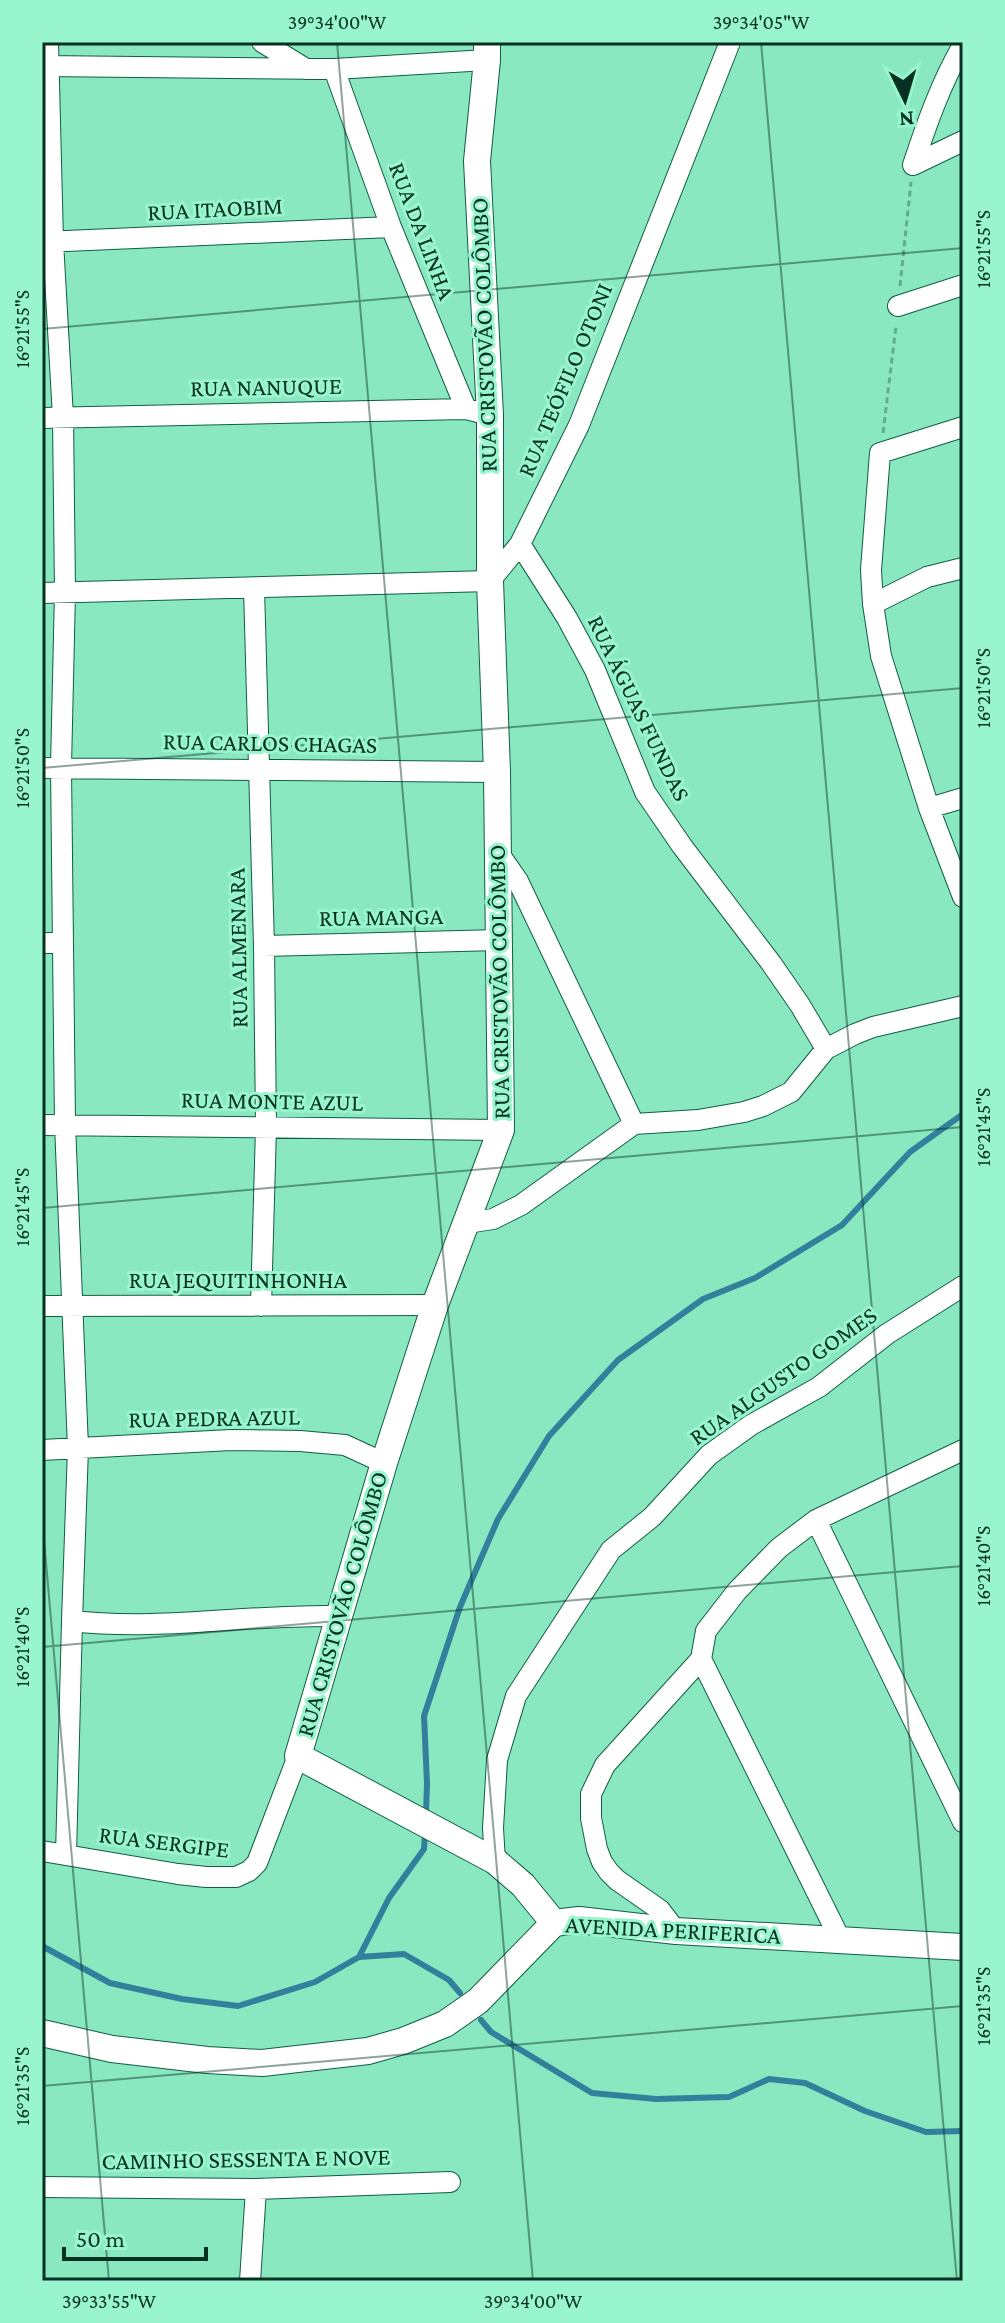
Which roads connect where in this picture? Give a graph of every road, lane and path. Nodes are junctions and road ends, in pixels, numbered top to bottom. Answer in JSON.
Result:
{"nodes":[{"id":1,"x":48,"y":42,"type":"edge"},
{"id":2,"x":262,"y":42,"type":"edge"},
{"id":3,"x":730,"y":42,"type":"edge"},
{"id":4,"x":963,"y":45,"type":"edge"},
{"id":5,"x":487,"y":51,"type":"edge"},
{"id":6,"x":45,"y":66,"type":"edge"},
{"id":7,"x":306,"y":69,"type":"junction"},
{"id":8,"x":334,"y":69,"type":"junction"},
{"id":9,"x":963,"y":141,"type":"edge"},
{"id":10,"x":913,"y":165,"type":"junction"},
{"id":11,"x":391,"y":227,"type":"junction"},
{"id":12,"x":48,"y":242,"type":"edge"},
{"id":13,"x":963,"y":285,"type":"edge"},
{"id":14,"x":898,"y":306,"type":"junction"},
{"id":15,"x":478,"y":412,"type":"junction"},
{"id":16,"x":52,"y":418,"type":"edge"},
{"id":17,"x":963,"y":427,"type":"edge"},
{"id":18,"x":880,"y":453,"type":"junction"},
{"id":19,"x":520,"y":544,"type":"junction"},
{"id":20,"x":963,"y":568,"type":"edge"},
{"id":21,"x":490,"y":581,"type":"junction"},
{"id":22,"x":254,"y":588,"type":"junction"},
{"id":23,"x":65,"y":592,"type":"junction"},
{"id":24,"x":42,"y":593,"type":"edge"},
{"id":25,"x":873,"y":604,"type":"junction"},
{"id":26,"x":52,"y":767,"type":"edge"},
{"id":27,"x":260,"y":769,"type":"junction"},
{"id":28,"x":497,"y":772,"type":"junction"},
{"id":29,"x":963,"y":798,"type":"edge"},
{"id":30,"x":929,"y":808,"type":"junction"},
{"id":31,"x":498,"y":852,"type":"junction"},
{"id":32,"x":963,"y":897,"type":"edge"},
{"id":33,"x":499,"y":940,"type":"junction"},
{"id":34,"x":42,"y":943,"type":"edge"},
{"id":35,"x":63,"y":943,"type":"junction"},
{"id":36,"x":264,"y":946,"type":"junction"},
{"id":37,"x":963,"y":1006,"type":"edge"},
{"id":38,"x":826,"y":1049,"type":"junction"},
{"id":39,"x":65,"y":1124,"type":"junction"},
{"id":40,"x":634,"y":1124,"type":"junction"},
{"id":41,"x":42,"y":1125,"type":"edge"},
{"id":42,"x":266,"y":1127,"type":"junction"},
{"id":43,"x":501,"y":1130,"type":"junction"},
{"id":44,"x":467,"y":1223,"type":"junction"},
{"id":45,"x":963,"y":1286,"type":"edge"},
{"id":46,"x":435,"y":1305,"type":"junction"},
{"id":47,"x":42,"y":1306,"type":"edge"},
{"id":48,"x":72,"y":1306,"type":"junction"},
{"id":49,"x":261,"y":1306,"type":"junction"},
{"id":50,"x":78,"y":1448,"type":"junction"},
{"id":51,"x":42,"y":1450,"type":"edge"},
{"id":52,"x":963,"y":1450,"type":"edge"},
{"id":53,"x":384,"y":1463,"type":"junction"},
{"id":54,"x":816,"y":1520,"type":"junction"},
{"id":55,"x":338,"y":1616,"type":"junction"},
{"id":56,"x":72,"y":1621,"type":"junction"},
{"id":57,"x":701,"y":1659,"type":"junction"},
{"id":58,"x":298,"y":1756,"type":"junction"},
{"id":59,"x":963,"y":1822,"type":"edge"},
{"id":60,"x":42,"y":1851,"type":"edge"},
{"id":61,"x":66,"y":1855,"type":"junction"},
{"id":62,"x":495,"y":1861,"type":"junction"},
{"id":63,"x":554,"y":1923,"type":"junction"},
{"id":64,"x":676,"y":1931,"type":"junction"},
{"id":65,"x":840,"y":1939,"type":"junction"},
{"id":66,"x":963,"y":1947,"type":"edge"},
{"id":67,"x":45,"y":2034,"type":"edge"},
{"id":68,"x":450,"y":2182,"type":"dead end"},
{"id":69,"x":42,"y":2187,"type":"edge"},
{"id":70,"x":256,"y":2189,"type":"junction"},
{"id":71,"x":250,"y":2281,"type":"edge"}],
"edges":[{"from":1,"to":6,"type":"street"},
{"from":2,"to":7,"type":"street"},
{"from":3,"to":19,"type":"street","name":"RUA TEÓFILO OTONI"},
{"from":4,"to":10,"type":"street"},
{"from":5,"to":8,"type":"street"},
{"from":5,"to":15,"type":"street","name":"RUA CRISTOVÃO COLÔMBO"},
{"from":6,"to":7,"type":"street"},
{"from":6,"to":12,"type":"street"},
{"from":7,"to":8,"type":"street"},
{"from":8,"to":11,"type":"street","name":"RUA DA LINHA"},
{"from":9,"to":10,"type":"street"},
{"from":10,"to":14,"type":"path"},
{"from":11,"to":12,"type":"street","name":"RUA ITAOBIM"},
{"from":11,"to":15,"type":"street","name":"RUA DA LINHA"},
{"from":12,"to":16,"type":"street"},
{"from":13,"to":14,"type":"street"},
{"from":14,"to":18,"type":"path"},
{"from":15,"to":16,"type":"street","name":"RUA NANUQUE"},
{"from":15,"to":21,"type":"street","name":"RUA CRISTOVÃO COLÔMBO"},
{"from":16,"to":23,"type":"street"},
{"from":17,"to":18,"type":"street"},
{"from":18,"to":25,"type":"street"},
{"from":19,"to":21,"type":"street","name":"RUA TEÓFILO OTONI"},
{"from":19,"to":38,"type":"street","name":"RUA ÁGUAS FUNDAS"},
{"from":20,"to":25,"type":"street"},
{"from":21,"to":22,"type":"street"},
{"from":21,"to":28,"type":"street","name":"RUA CRISTOVÃO COLÔMBO"},
{"from":22,"to":23,"type":"street"},
{"from":22,"to":27,"type":"street","name":"RUA ALMENARA"},
{"from":23,"to":24,"type":"street"},
{"from":23,"to":26,"type":"street"},
{"from":25,"to":30,"type":"street"},
{"from":26,"to":27,"type":"street","name":"RUA CARLOS CHAGAS"},
{"from":26,"to":35,"type":"street"},
{"from":27,"to":28,"type":"street","name":"RUA CARLOS CHAGAS"},
{"from":27,"to":36,"type":"street","name":"RUA ALMENARA"},
{"from":28,"to":31,"type":"street","name":"RUA CRISTOVÃO COLÔMBO"},
{"from":29,"to":30,"type":"street"},
{"from":30,"to":32,"type":"street"},
{"from":31,"to":33,"type":"street","name":"RUA CRISTOVÃO COLÔMBO"},
{"from":31,"to":40,"type":"street"},
{"from":33,"to":36,"type":"street","name":"RUA MANGA"},
{"from":33,"to":43,"type":"street","name":"RUA CRISTOVÃO COLÔMBO"},
{"from":34,"to":35,"type":"street"},
{"from":35,"to":39,"type":"street"},
{"from":36,"to":42,"type":"street","name":"RUA ALMENARA"},
{"from":37,"to":38,"type":"street"},
{"from":38,"to":40,"type":"street"},
{"from":39,"to":41,"type":"street","name":"RUA MONTE AZUL"},
{"from":39,"to":42,"type":"street","name":"RUA MONTE AZUL"},
{"from":39,"to":48,"type":"street"},
{"from":40,"to":44,"type":"street"},
{"from":42,"to":43,"type":"street","name":"RUA MONTE AZUL"},
{"from":42,"to":49,"type":"street","name":"RUA ALMENARA"},
{"from":43,"to":44,"type":"street","name":"RUA CRISTOVÃO COLÔMBO"},
{"from":44,"to":46,"type":"street","name":"RUA CRISTOVÃO COLÔMBO"},
{"from":45,"to":62,"type":"street","name":"RUA ALGUSTO GOMES"},
{"from":46,"to":49,"type":"street","name":"RUA JEQUITINHONHA"},
{"from":46,"to":53,"type":"street","name":"RUA CRISTOVÃO COLÔMBO"},
{"from":47,"to":48,"type":"street","name":"RUA JEQUITINHONHA"},
{"from":48,"to":49,"type":"street","name":"RUA JEQUITINHONHA"},
{"from":48,"to":50,"type":"street"},
{"from":50,"to":51,"type":"street","name":"RUA PEDRA AZUL"},
{"from":50,"to":53,"type":"street","name":"RUA PEDRA AZUL"},
{"from":50,"to":56,"type":"street"},
{"from":52,"to":54,"type":"street"},
{"from":53,"to":55,"type":"street","name":"RUA CRISTOVÃO COLÔMBO"},
{"from":54,"to":57,"type":"street"},
{"from":54,"to":59,"type":"street"},
{"from":55,"to":56,"type":"street"},
{"from":55,"to":58,"type":"street","name":"RUA CRISTOVÃO COLÔMBO"},
{"from":56,"to":61,"type":"street"},
{"from":57,"to":64,"type":"street"},
{"from":57,"to":65,"type":"street"},
{"from":58,"to":61,"type":"street","name":"RUA SERGIPE"},
{"from":58,"to":62,"type":"street","name":"RUA CRISTOVÃO COLÔMBO"},
{"from":60,"to":61,"type":"street","name":"RUA SERGIPE"},
{"from":62,"to":63,"type":"street","name":"RUA CRISTOVÃO COLÔMBO"},
{"from":63,"to":64,"type":"street","name":"AVENIDA PERIFERICA"},
{"from":63,"to":67,"type":"street","name":"AVENIDA PERIFERICA"},
{"from":64,"to":65,"type":"street","name":"AVENIDA PERIFERICA"},
{"from":65,"to":66,"type":"street","name":"AVENIDA PERIFERICA"},
{"from":68,"to":70,"type":"street","name":"CAMINHO SESSENTA E NOVE"},
{"from":69,"to":70,"type":"street","name":"CAMINHO SESSENTA E NOVE"},
{"from":70,"to":71,"type":"street"}]}
